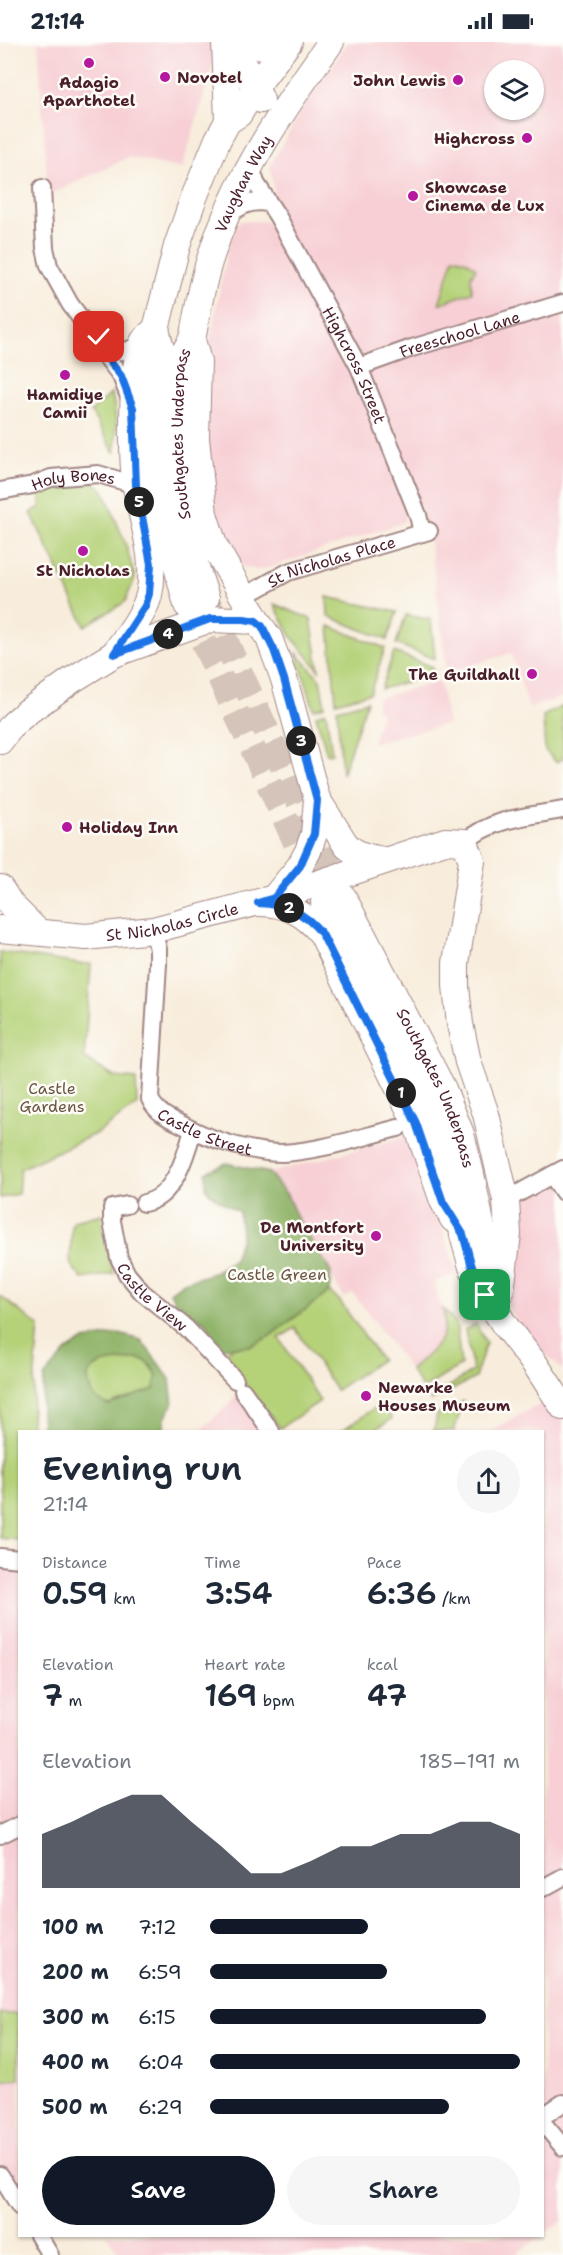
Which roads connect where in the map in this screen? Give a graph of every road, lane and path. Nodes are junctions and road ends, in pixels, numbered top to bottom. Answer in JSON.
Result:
{"nodes":[{"id":1,"x":226,"y":42,"type":"edge"},
{"id":2,"x":283,"y":42,"type":"edge"},
{"id":3,"x":290,"y":42,"type":"edge"},
{"id":4,"x":331,"y":42,"type":"edge"},
{"id":5,"x":256,"y":86,"type":"junction"},
{"id":6,"x":228,"y":121,"type":"junction"},
{"id":7,"x":267,"y":135,"type":"junction"},
{"id":8,"x":251,"y":167,"type":"junction"},
{"id":9,"x":42,"y":188,"type":"dead end"},
{"id":10,"x":268,"y":203,"type":"junction"},
{"id":11,"x":226,"y":216,"type":"junction"},
{"id":12,"x":563,"y":303,"type":"edge"},
{"id":13,"x":90,"y":331,"type":"junction"},
{"id":14,"x":149,"y":336,"type":"junction"},
{"id":15,"x":192,"y":340,"type":"junction"},
{"id":16,"x":359,"y":367,"type":"junction"},
{"id":17,"x":133,"y":408,"type":"junction"},
{"id":18,"x":136,"y":485,"type":"junction"},
{"id":19,"x":5,"y":490,"type":"edge"},
{"id":20,"x":425,"y":532,"type":"joint"},
{"id":21,"x":243,"y":597,"type":"junction"},
{"id":22,"x":201,"y":607,"type":"junction"},
{"id":23,"x":256,"y":621,"type":"junction"},
{"id":24,"x":114,"y":654,"type":"junction"},
{"id":25,"x":0,"y":741,"type":"edge"},
{"id":26,"x":317,"y":800,"type":"junction"},
{"id":27,"x":563,"y":810,"type":"edge"},
{"id":28,"x":465,"y":842,"type":"junction"},
{"id":29,"x":383,"y":860,"type":"junction"},
{"id":30,"x":0,"y":888,"type":"edge"},
{"id":31,"x":266,"y":900,"type":"junction"},
{"id":32,"x":0,"y":929,"type":"edge"},
{"id":33,"x":153,"y":930,"type":"junction"},
{"id":34,"x":38,"y":932,"type":"junction"},
{"id":35,"x":398,"y":1128,"type":"dead end"},
{"id":36,"x":193,"y":1130,"type":"junction"},
{"id":37,"x":557,"y":1172,"type":"edge"},
{"id":38,"x":563,"y":1192,"type":"edge"},
{"id":39,"x":506,"y":1200,"type":"junction"},
{"id":40,"x":144,"y":1203,"type":"dead end"},
{"id":41,"x":127,"y":1205,"type":"dead end"},
{"id":42,"x":463,"y":1234,"type":"junction"},
{"id":43,"x":501,"y":1291,"type":"junction"},
{"id":44,"x":563,"y":1372,"type":"edge"},
{"id":45,"x":563,"y":1407,"type":"edge"},
{"id":46,"x":270,"y":1430,"type":"edge"},
{"id":47,"x":0,"y":1557,"type":"edge"},
{"id":48,"x":18,"y":1559,"type":"edge"},
{"id":49,"x":18,"y":1826,"type":"edge"},
{"id":50,"x":0,"y":1835,"type":"edge"},
{"id":51,"x":563,"y":1877,"type":"edge"},
{"id":52,"x":544,"y":1886,"type":"edge"},
{"id":53,"x":563,"y":2103,"type":"edge"},
{"id":54,"x":544,"y":2115,"type":"edge"},
{"id":55,"x":544,"y":2124,"type":"edge"},
{"id":56,"x":563,"y":2147,"type":"edge"},
{"id":57,"x":0,"y":2175,"type":"edge"},
{"id":58,"x":18,"y":2203,"type":"edge"},
{"id":59,"x":39,"y":2237,"type":"edge"},
{"id":60,"x":50,"y":2255,"type":"edge"}],
"edges":[{"from":1,"to":2,"type":"main road"},
{"from":1,"to":5,"type":"main road"},
{"from":1,"to":6,"type":"main road"},
{"from":3,"to":5,"type":"main road"},
{"from":4,"to":7,"type":"main road","name":"Vaughan Way"},
{"from":5,"to":6,"type":"main road"},
{"from":5,"to":7,"type":"main road"},
{"from":6,"to":14,"type":"main road"},
{"from":7,"to":8,"type":"main road","name":"Vaughan Way"},
{"from":8,"to":10,"type":"street","name":"Highcross Street"},
{"from":8,"to":11,"type":"main road","name":"Vaughan Way"},
{"from":9,"to":13,"type":"street"},
{"from":10,"to":11,"type":"street"},
{"from":10,"to":16,"type":"street","name":"Highcross Street"},
{"from":11,"to":15,"type":"main road","name":"Vaughan Way"},
{"from":12,"to":16,"type":"street","name":"Freeschool Lane"},
{"from":13,"to":14,"type":"street"},
{"from":13,"to":17,"type":"street"},
{"from":14,"to":17,"type":"main road"},
{"from":14,"to":22,"type":"main road","name":"Southgates Underpass"},
{"from":15,"to":21,"type":"main road"},
{"from":15,"to":22,"type":"main road","name":"Southgates Underpass"},
{"from":16,"to":20,"type":"street","name":"Highcross Street"},
{"from":17,"to":18,"type":"main road"},
{"from":18,"to":19,"type":"street","name":"Holy Bones"},
{"from":18,"to":24,"type":"main road"},
{"from":20,"to":21,"type":"street","name":"St Nicholas Place"},
{"from":21,"to":22,"type":"main road"},
{"from":21,"to":23,"type":"main road"},
{"from":22,"to":23,"type":"main road"},
{"from":22,"to":24,"type":"main road"},
{"from":23,"to":26,"type":"main road"},
{"from":24,"to":25,"type":"main road"},
{"from":26,"to":29,"type":"main road"},
{"from":26,"to":31,"type":"main road"},
{"from":27,"to":28,"type":"street"},
{"from":28,"to":29,"type":"main road","name":"St Nicholas Circle"},
{"from":28,"to":39,"type":"main road"},
{"from":29,"to":31,"type":"main road","name":"St Nicholas Circle"},
{"from":30,"to":34,"type":"main road"},
{"from":31,"to":33,"type":"main road","name":"St Nicholas Circle"},
{"from":31,"to":42,"type":"main road"},
{"from":32,"to":34,"type":"main road","name":"St Nicholas Circle"},
{"from":33,"to":34,"type":"main road","name":"St Nicholas Circle"},
{"from":33,"to":36,"type":"street","name":"Castle Street"},
{"from":35,"to":36,"type":"street","name":"Castle Street"},
{"from":36,"to":40,"type":"street"},
{"from":37,"to":38,"type":"street"},
{"from":37,"to":39,"type":"street"},
{"from":39,"to":43,"type":"main road"},
{"from":41,"to":46,"type":"street","name":"Castle View"},
{"from":42,"to":43,"type":"main road","name":"Southgates Underpass"},
{"from":42,"to":45,"type":"main road"},
{"from":43,"to":44,"type":"main road","name":"Southgates Underpass"},
{"from":47,"to":48,"type":"street"},
{"from":49,"to":50,"type":"street"},
{"from":51,"to":52,"type":"street"},
{"from":53,"to":54,"type":"street"},
{"from":55,"to":56,"type":"street"},
{"from":57,"to":58,"type":"street"},
{"from":59,"to":60,"type":"street"}]}
